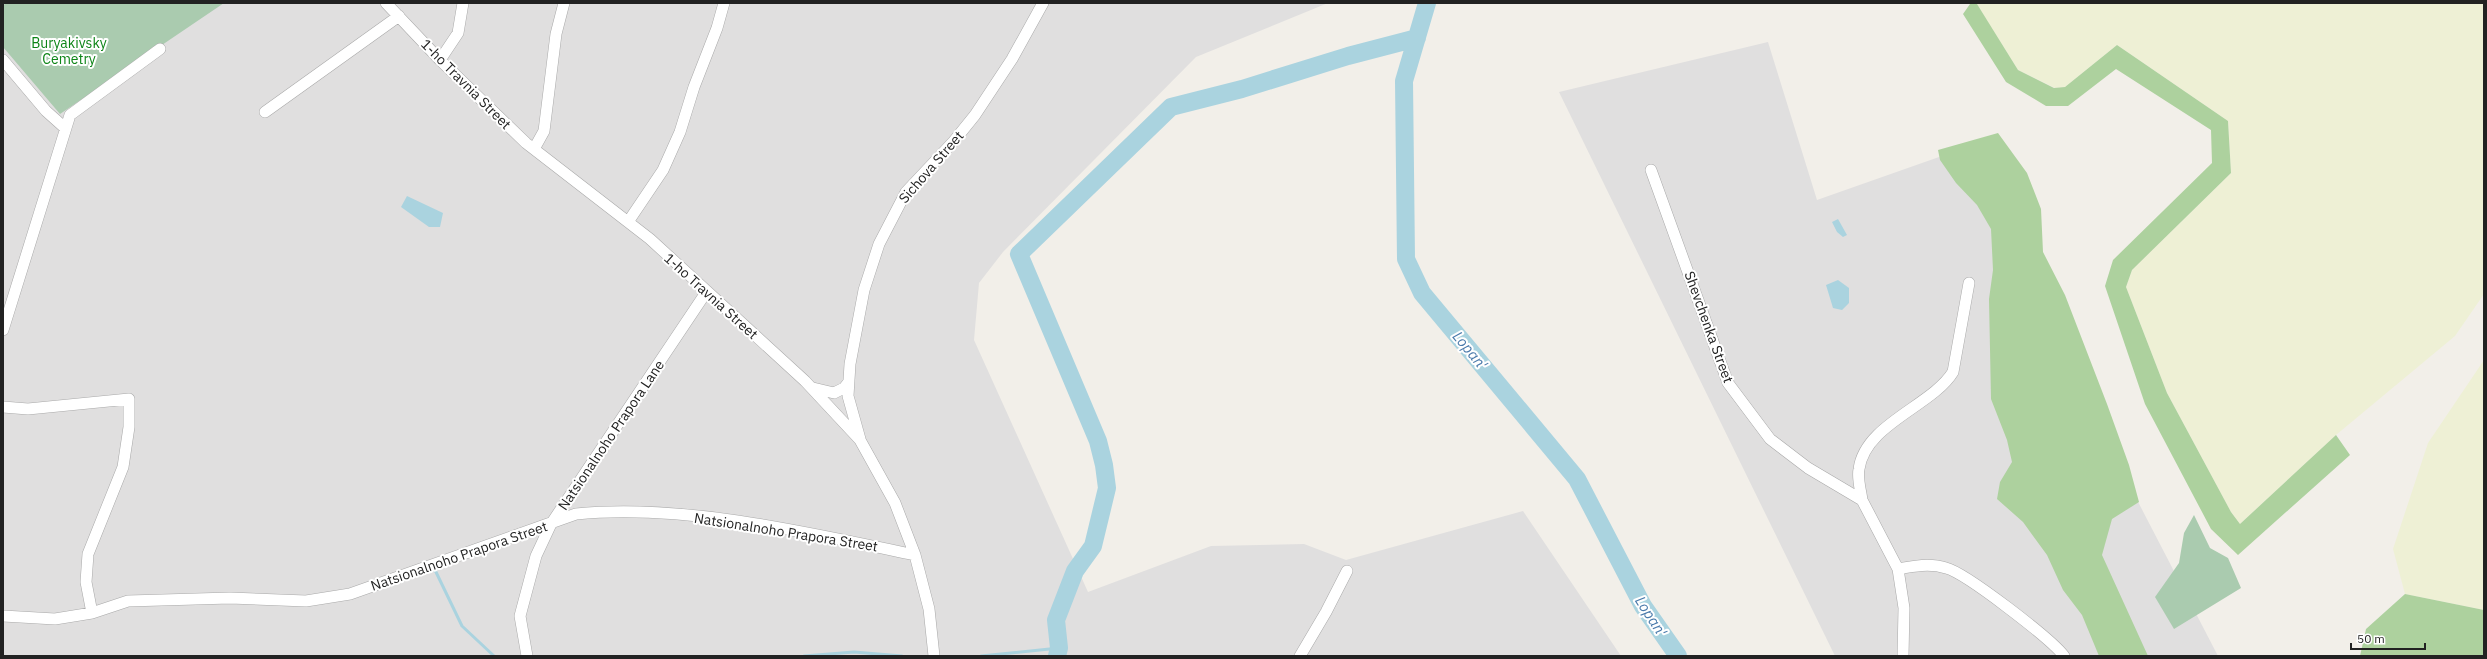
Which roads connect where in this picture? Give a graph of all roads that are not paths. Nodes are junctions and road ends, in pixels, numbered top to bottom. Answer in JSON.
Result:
{"nodes":[{"id":1,"x":386,"y":3,"type":"edge"},
{"id":2,"x":463,"y":3,"type":"edge"},
{"id":3,"x":564,"y":3,"type":"edge"},
{"id":4,"x":724,"y":3,"type":"edge"},
{"id":5,"x":1044,"y":3,"type":"edge"},
{"id":6,"x":399,"y":16,"type":"junction"},
{"id":7,"x":160,"y":49,"type":"dead end"},
{"id":8,"x":3,"y":60,"type":"edge"},
{"id":9,"x":440,"y":60,"type":"junction"},
{"id":10,"x":265,"y":112,"type":"dead end"},
{"id":11,"x":65,"y":128,"type":"junction"},
{"id":12,"x":534,"y":150,"type":"junction"},
{"id":13,"x":1651,"y":170,"type":"dead end"},
{"id":14,"x":628,"y":222,"type":"junction"},
{"id":15,"x":1969,"y":283,"type":"dead end"},
{"id":16,"x":707,"y":291,"type":"junction"},
{"id":17,"x":3,"y":330,"type":"edge"},
{"id":18,"x":848,"y":383,"type":"junction"},
{"id":19,"x":810,"y":387,"type":"junction"},
{"id":20,"x":3,"y":408,"type":"edge"},
{"id":21,"x":860,"y":440,"type":"junction"},
{"id":22,"x":1862,"y":500,"type":"junction"},
{"id":23,"x":551,"y":524,"type":"junction"},
{"id":24,"x":915,"y":555,"type":"junction"},
{"id":25,"x":1898,"y":568,"type":"junction"},
{"id":26,"x":1347,"y":571,"type":"dead end"},
{"id":27,"x":92,"y":613,"type":"junction"},
{"id":28,"x":3,"y":616,"type":"edge"},
{"id":29,"x":527,"y":656,"type":"edge"},
{"id":30,"x":934,"y":656,"type":"edge"},
{"id":31,"x":1300,"y":656,"type":"edge"},
{"id":32,"x":1903,"y":656,"type":"edge"},
{"id":33,"x":2064,"y":656,"type":"edge"}],
"edges":[{"from":1,"to":6,"type":"street","name":"1-ho Travnia Street"},
{"from":2,"to":9,"type":"street"},
{"from":3,"to":12,"type":"street"},
{"from":4,"to":14,"type":"street"},
{"from":5,"to":18,"type":"street","name":"Sichova Street"},
{"from":6,"to":9,"type":"street","name":"1-ho Travnia Street"},
{"from":6,"to":10,"type":"street"},
{"from":7,"to":11,"type":"street"},
{"from":8,"to":11,"type":"street"},
{"from":9,"to":12,"type":"street","name":"1-ho Travnia Street"},
{"from":11,"to":17,"type":"street"},
{"from":12,"to":14,"type":"street","name":"1-ho Travnia Street"},
{"from":13,"to":22,"type":"street","name":"Shevchenka Street"},
{"from":14,"to":16,"type":"street","name":"1-ho Travnia Street"},
{"from":15,"to":22,"type":"street"},
{"from":16,"to":19,"type":"street","name":"1-ho Travnia Street"},
{"from":16,"to":23,"type":"street","name":"Natsionalnoho Prapora Lane"},
{"from":18,"to":19,"type":"street"},
{"from":18,"to":21,"type":"street","name":"Sichova Street"},
{"from":19,"to":21,"type":"street","name":"1-ho Travnia Street"},
{"from":20,"to":27,"type":"street"},
{"from":21,"to":24,"type":"street","name":"1-ho Travnia Street"},
{"from":22,"to":25,"type":"street"},
{"from":23,"to":24,"type":"street","name":"Natsionalnoho Prapora Street"},
{"from":23,"to":27,"type":"street","name":"Natsionalnoho Prapora Street"},
{"from":23,"to":29,"type":"street","name":"Natsionalnoho Prapora Lane"},
{"from":24,"to":30,"type":"street","name":"1-ho Travnia Street"},
{"from":25,"to":32,"type":"street"},
{"from":25,"to":33,"type":"street"},
{"from":26,"to":31,"type":"street"},
{"from":27,"to":28,"type":"street","name":"Natsionalnoho Prapora Street"}]}
